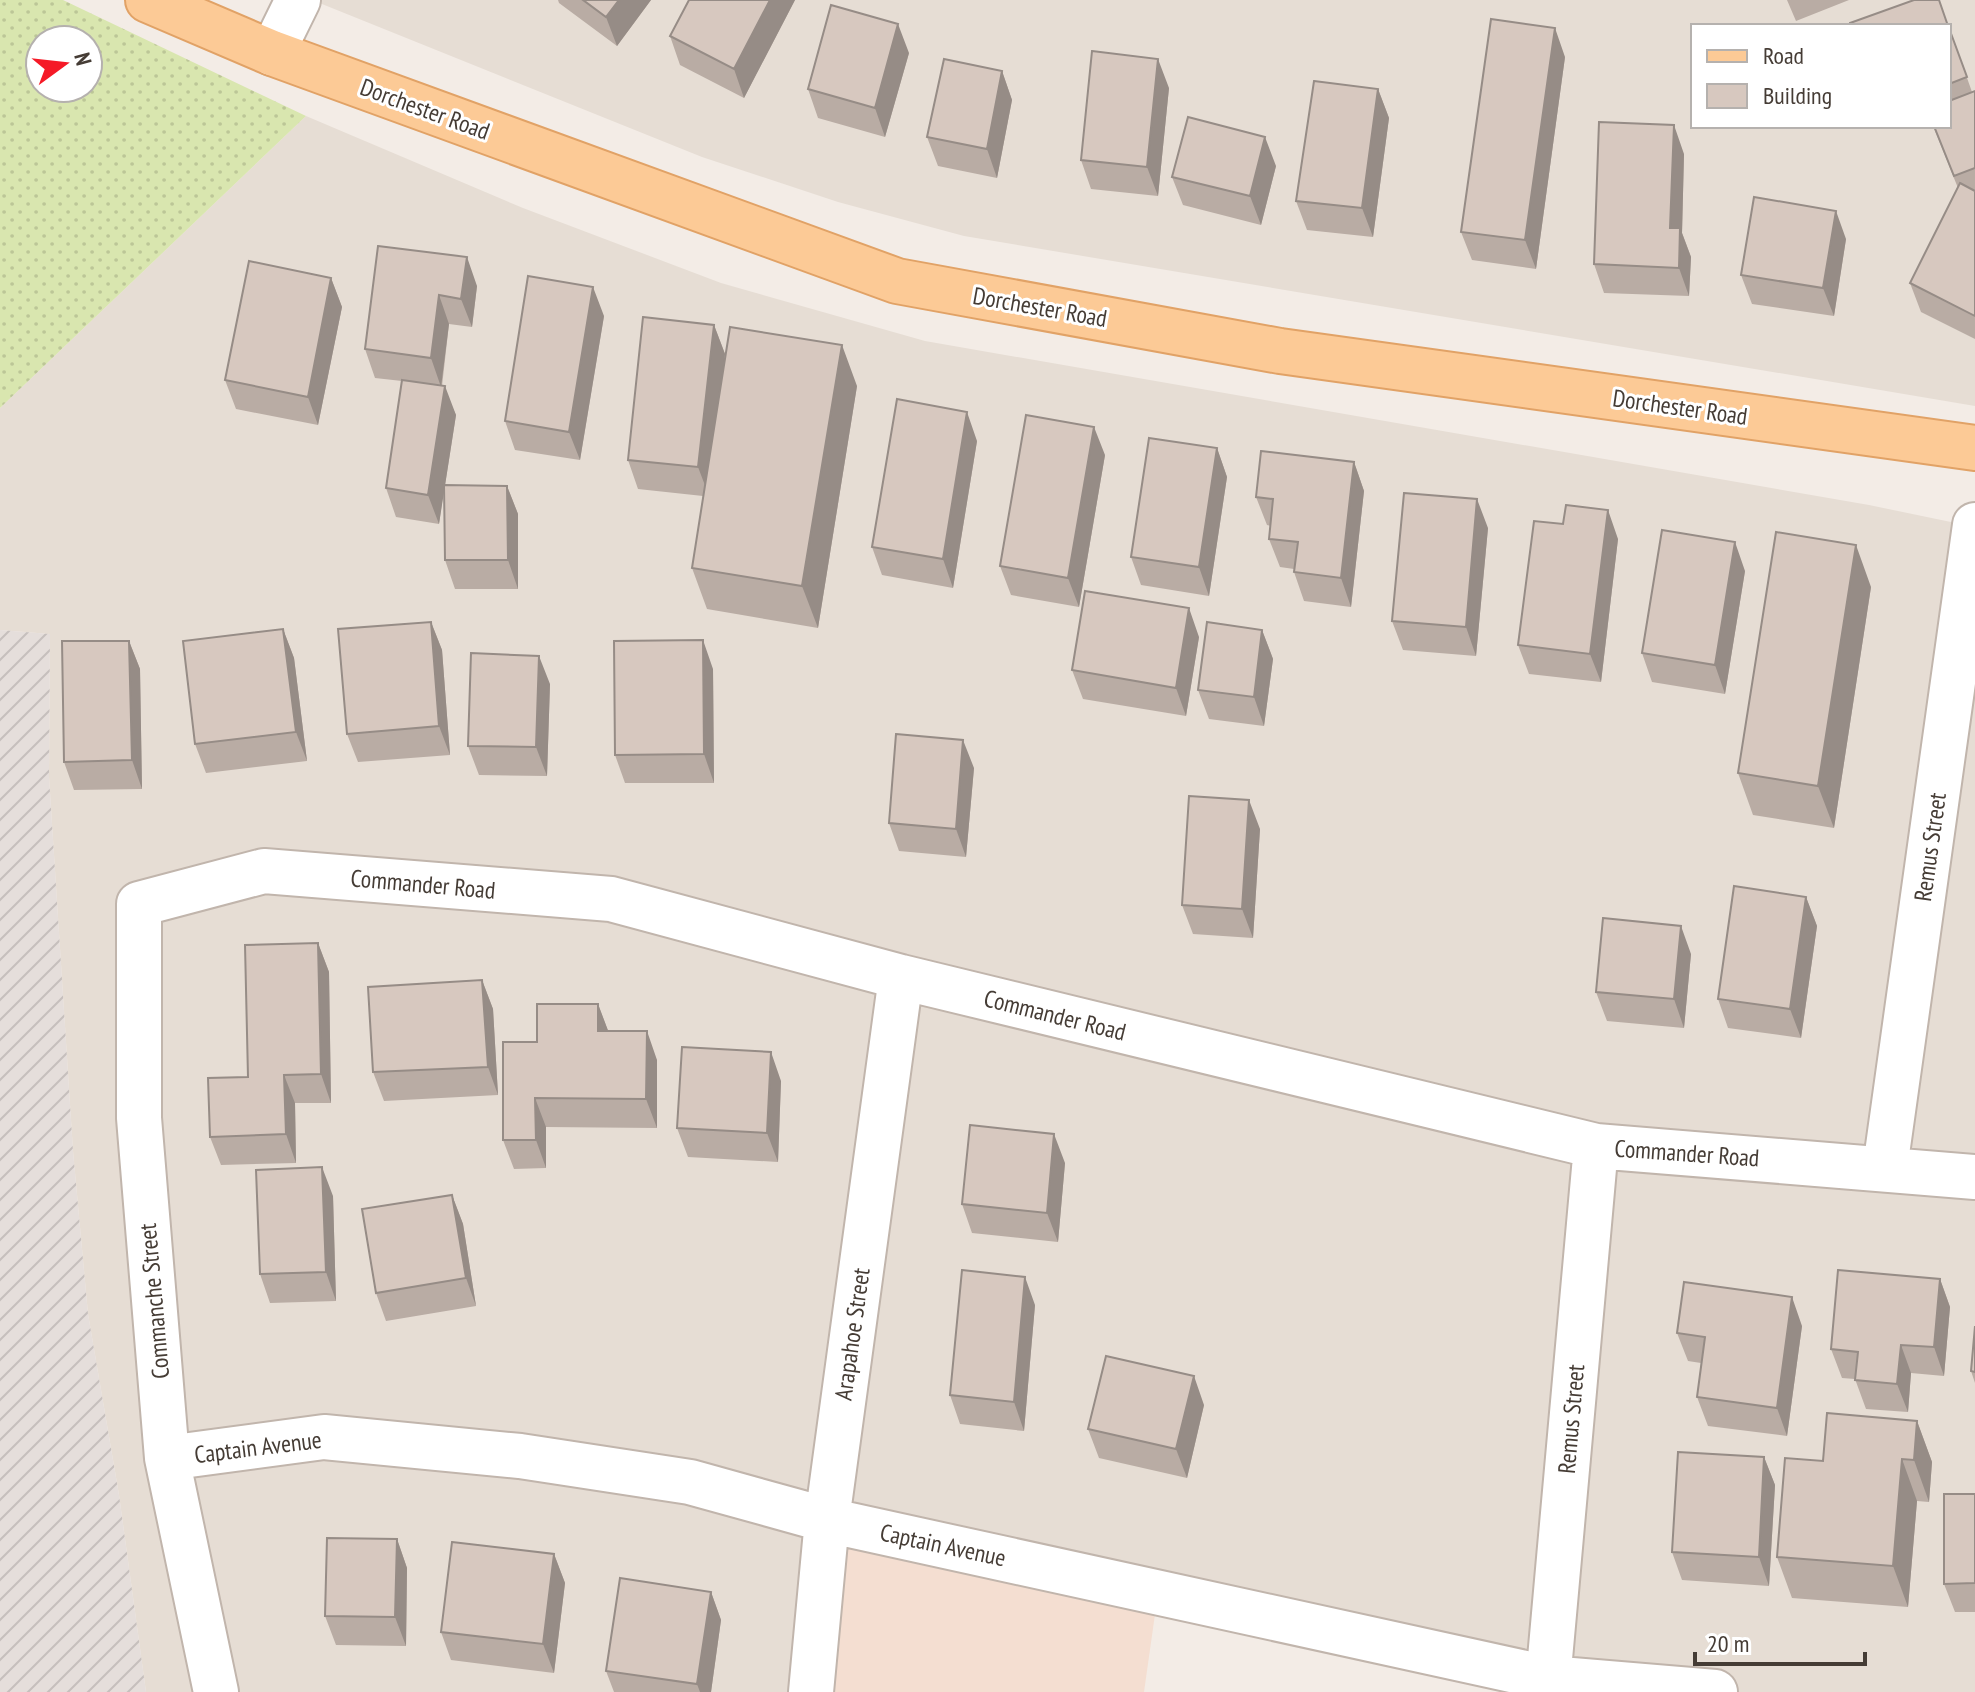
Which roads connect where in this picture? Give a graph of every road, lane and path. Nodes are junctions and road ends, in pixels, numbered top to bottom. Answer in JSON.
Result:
{"nodes":[{"id":1,"x":148,"y":0,"type":"edge"},
{"id":2,"x":298,"y":0,"type":"edge"},
{"id":3,"x":272,"y":53,"type":"junction"},
{"id":4,"x":1975,"y":448,"type":"edge"},
{"id":5,"x":1975,"y":525,"type":"edge"},
{"id":6,"x":139,"y":904,"type":"joint"},
{"id":7,"x":901,"y":977,"type":"junction"},
{"id":8,"x":1596,"y":1146,"type":"junction"},
{"id":9,"x":1885,"y":1168,"type":"junction"},
{"id":10,"x":1975,"y":1177,"type":"edge"},
{"id":11,"x":167,"y":1458,"type":"junction"},
{"id":12,"x":827,"y":1520,"type":"junction"},
{"id":13,"x":1547,"y":1685,"type":"edge"},
{"id":14,"x":216,"y":1692,"type":"edge"},
{"id":15,"x":811,"y":1692,"type":"edge"},
{"id":16,"x":1715,"y":1692,"type":"edge"}],
"edges":[{"from":1,"to":3,"type":"main road","name":"Dorchester Road"},
{"from":2,"to":3,"type":"street"},
{"from":3,"to":4,"type":"main road","name":"Dorchester Road"},
{"from":5,"to":9,"type":"street","name":"Remus Street"},
{"from":6,"to":7,"type":"street","name":"Commander Road"},
{"from":6,"to":11,"type":"street","name":"Commanche Street"},
{"from":7,"to":8,"type":"street","name":"Commander Road"},
{"from":7,"to":12,"type":"street","name":"Arapahoe Street"},
{"from":8,"to":9,"type":"street","name":"Commander Road"},
{"from":8,"to":13,"type":"street","name":"Remus Street"},
{"from":9,"to":10,"type":"street","name":"Commander Road"},
{"from":11,"to":12,"type":"street","name":"Captain Avenue"},
{"from":11,"to":14,"type":"street","name":"Commanche Street"},
{"from":12,"to":13,"type":"street","name":"Captain Avenue"},
{"from":12,"to":15,"type":"street","name":"Arapahoe Street"},
{"from":13,"to":16,"type":"street","name":"Captain Avenue"}]}
